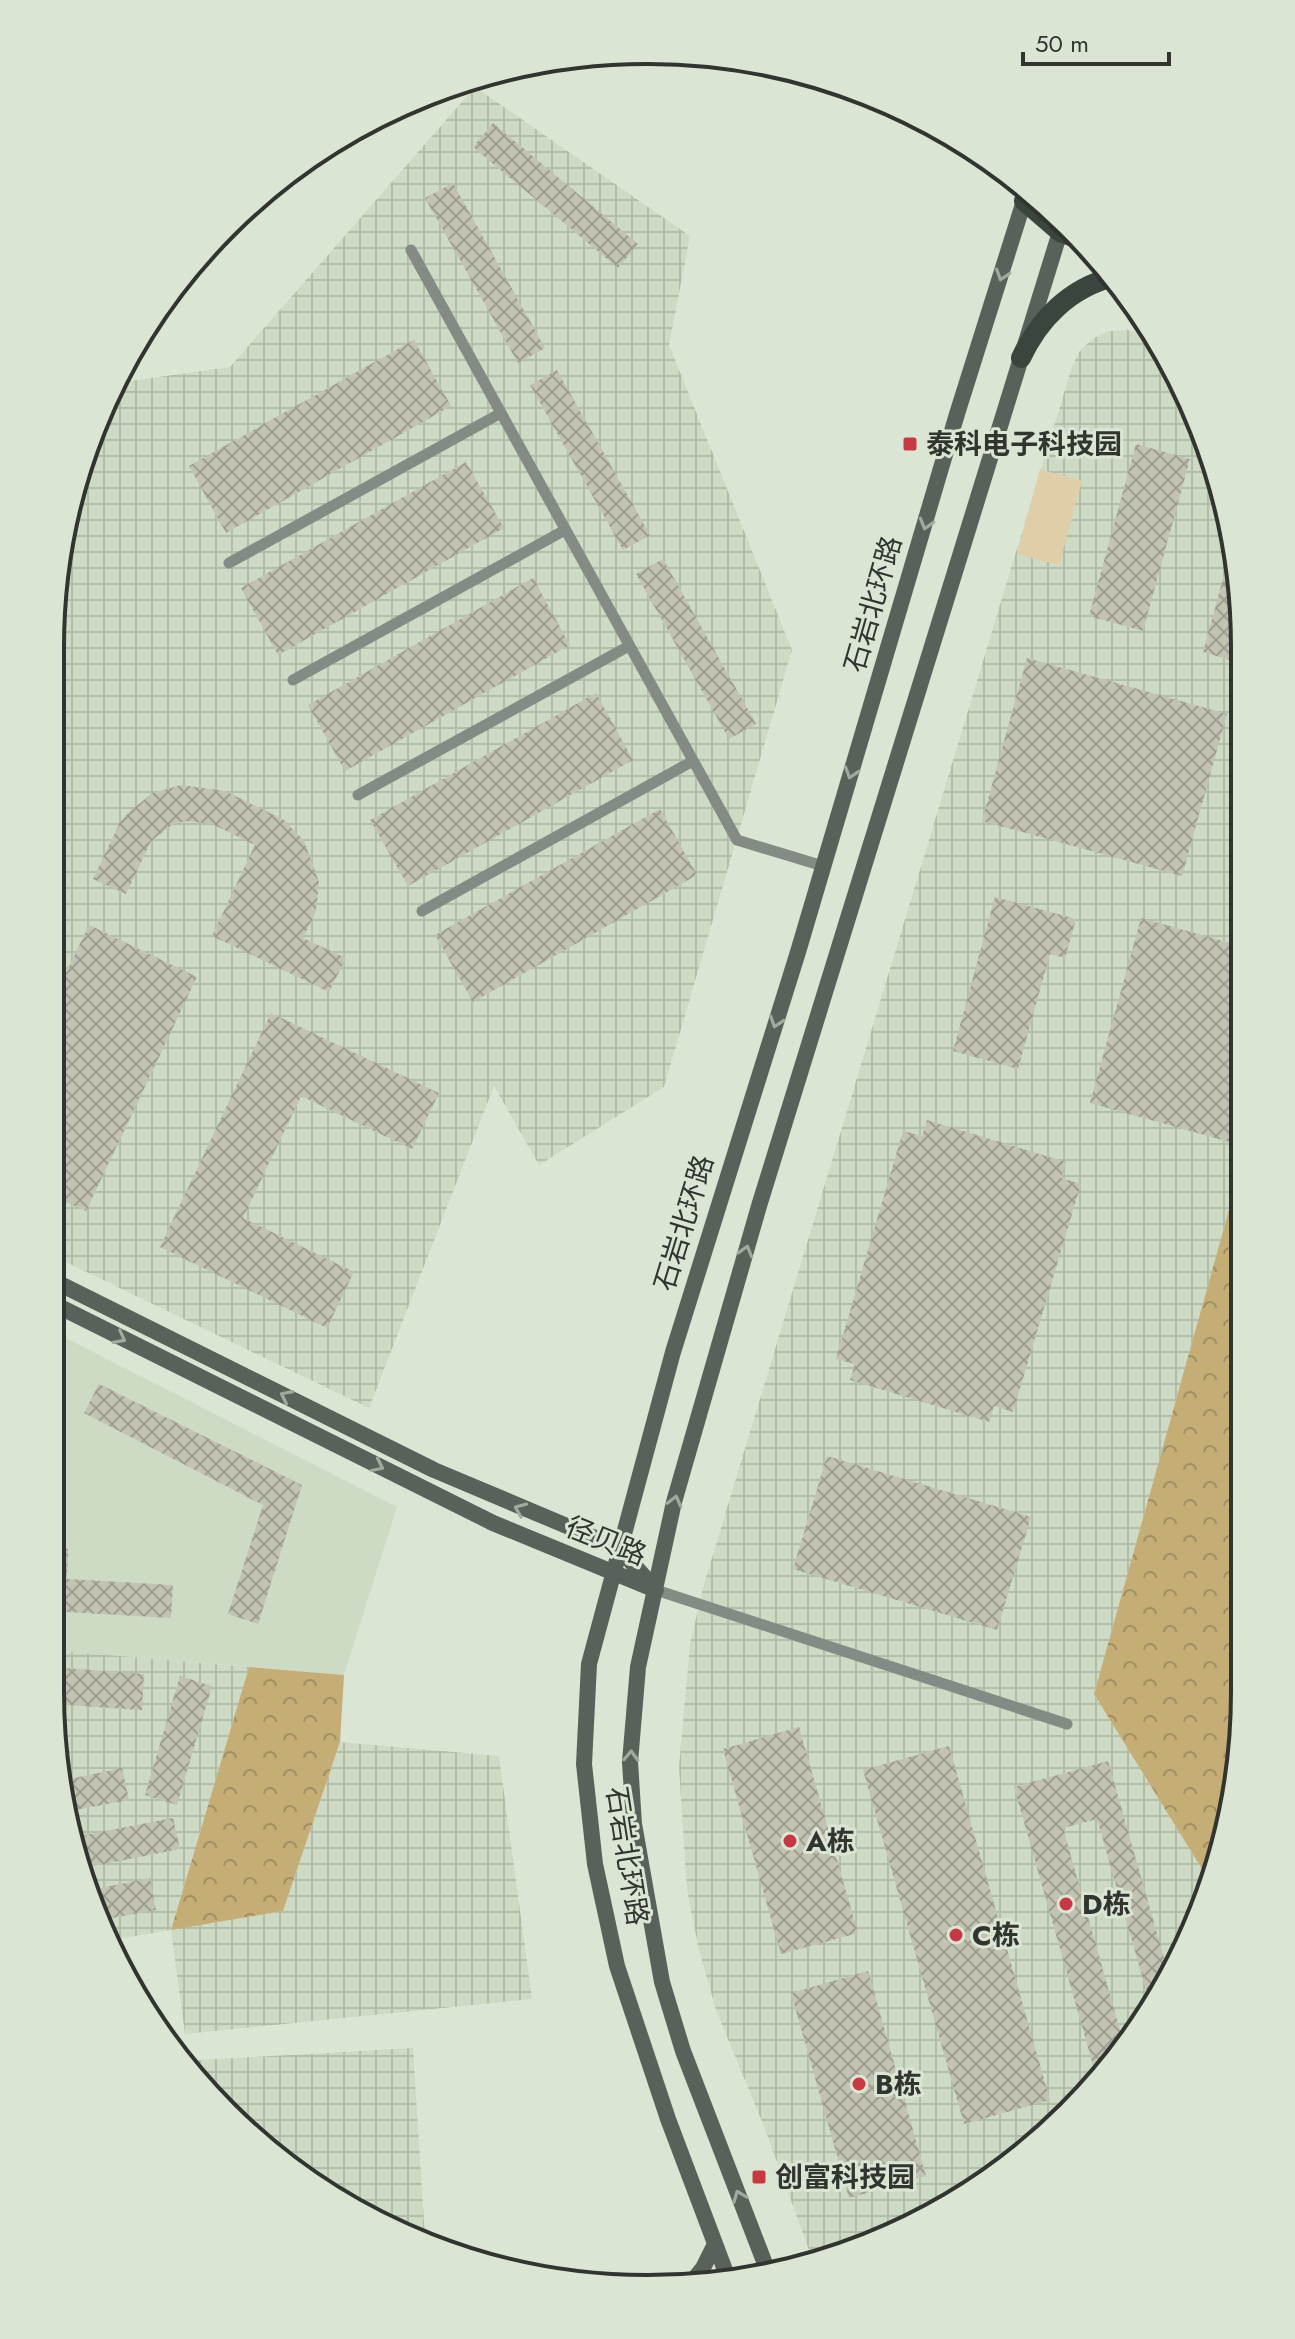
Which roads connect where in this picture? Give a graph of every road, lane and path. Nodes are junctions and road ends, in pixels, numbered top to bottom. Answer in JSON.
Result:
{"nodes":[{"id":1,"x":1027,"y":204,"type":"edge"},
{"id":2,"x":1059,"y":234,"type":"edge"},
{"id":3,"x":411,"y":250,"type":"dead end"},
{"id":4,"x":1101,"y":281,"type":"edge"},
{"id":5,"x":1021,"y":358,"type":"junction"},
{"id":6,"x":501,"y":413,"type":"junction"},
{"id":7,"x":565,"y":530,"type":"junction"},
{"id":8,"x":229,"y":563,"type":"dead end"},
{"id":9,"x":629,"y":646,"type":"junction"},
{"id":10,"x":293,"y":680,"type":"dead end"},
{"id":11,"x":693,"y":761,"type":"junction"},
{"id":12,"x":358,"y":795,"type":"dead end"},
{"id":13,"x":823,"y":866,"type":"junction"},
{"id":14,"x":422,"y":911,"type":"dead end"},
{"id":15,"x":64,"y":1286,"type":"edge"},
{"id":16,"x":64,"y":1309,"type":"edge"},
{"id":17,"x":619,"y":1548,"type":"junction"},
{"id":18,"x":613,"y":1571,"type":"junction"},
{"id":19,"x":656,"y":1590,"type":"junction"},
{"id":20,"x":1067,"y":1724,"type":"dead end"},
{"id":21,"x":715,"y":2244,"type":"junction"},
{"id":22,"x":765,"y":2263,"type":"edge"},
{"id":23,"x":725,"y":2270,"type":"edge"},
{"id":24,"x":699,"y":2273,"type":"edge"}],
"edges":[{"from":1,"to":13,"type":"main road","name":"石岩北环路","one_way":true},
{"from":2,"to":5,"type":"main road","name":"石岩北环路"},
{"from":3,"to":6,"type":"lane"},
{"from":4,"to":5,"type":"main road"},
{"from":19,"to":5,"type":"main road","name":"石岩北环路","one_way":true},
{"from":6,"to":7,"type":"lane"},
{"from":6,"to":8,"type":"lane"},
{"from":7,"to":9,"type":"lane"},
{"from":7,"to":10,"type":"lane"},
{"from":9,"to":11,"type":"lane"},
{"from":9,"to":12,"type":"lane"},
{"from":11,"to":13,"type":"lane"},
{"from":11,"to":14,"type":"lane"},
{"from":13,"to":17,"type":"main road","name":"石岩北环路","one_way":true},
{"from":17,"to":15,"type":"main road","name":"径贝路","one_way":true},
{"from":16,"to":18,"type":"main road","name":"径贝路","one_way":true},
{"from":17,"to":18,"type":"main road","name":"石岩北环路"},
{"from":17,"to":19,"type":"main road","name":"径贝路"},
{"from":18,"to":19,"type":"main road","name":"径贝路"},
{"from":18,"to":21,"type":"main road","name":"石岩北环路"},
{"from":19,"to":20,"type":"lane"},
{"from":22,"to":19,"type":"main road","name":"石岩北环路","one_way":true},
{"from":21,"to":23,"type":"main road","name":"石岩北环路"},
{"from":21,"to":24,"type":"main road"}]}
